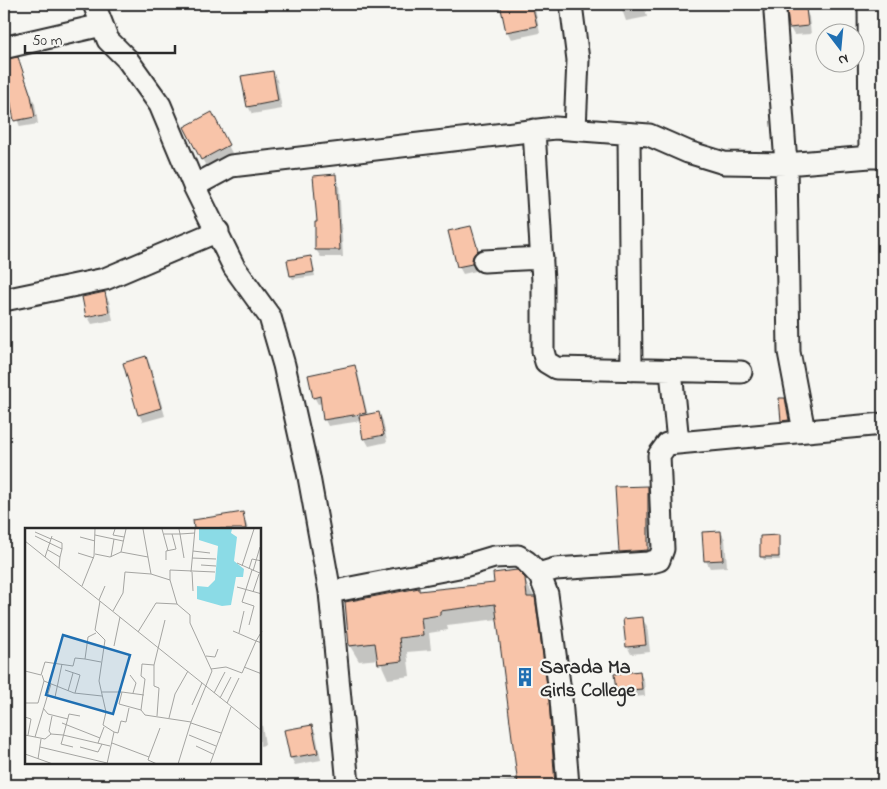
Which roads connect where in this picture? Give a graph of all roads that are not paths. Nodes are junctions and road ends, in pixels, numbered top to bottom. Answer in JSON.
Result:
{"nodes":[{"id":1,"x":94,"y":4,"type":"edge"},
{"id":2,"x":571,"y":4,"type":"edge"},
{"id":3,"x":869,"y":4,"type":"edge"},
{"id":4,"x":775,"y":12,"type":"dead end"},
{"id":5,"x":102,"y":25,"type":"junction"},
{"id":6,"x":7,"y":47,"type":"dead end"},
{"id":7,"x":534,"y":130,"type":"junction"},
{"id":8,"x":575,"y":130,"type":"junction"},
{"id":9,"x":629,"y":134,"type":"junction"},
{"id":10,"x":876,"y":157,"type":"edge"},
{"id":11,"x":786,"y":164,"type":"junction"},
{"id":12,"x":194,"y":186,"type":"junction"},
{"id":13,"x":218,"y":231,"type":"junction"},
{"id":14,"x":542,"y":258,"type":"junction"},
{"id":15,"x":484,"y":261,"type":"dead end"},
{"id":16,"x":4,"y":300,"type":"edge"},
{"id":17,"x":631,"y":370,"type":"junction"},
{"id":18,"x":671,"y":371,"type":"junction"},
{"id":19,"x":740,"y":372,"type":"dead end"},
{"id":20,"x":883,"y":424,"type":"edge"},
{"id":21,"x":804,"y":431,"type":"junction"},
{"id":22,"x":678,"y":442,"type":"junction"},
{"id":23,"x":540,"y":576,"type":"junction"},
{"id":24,"x":330,"y":592,"type":"junction"},
{"id":25,"x":348,"y":785,"type":"edge"},
{"id":26,"x":568,"y":785,"type":"edge"}],
"edges":[{"from":1,"to":5,"type":"street"},
{"from":2,"to":8,"type":"street"},
{"from":3,"to":10,"type":"street"},
{"from":4,"to":11,"type":"street"},
{"from":5,"to":6,"type":"street"},
{"from":5,"to":12,"type":"street"},
{"from":7,"to":8,"type":"street"},
{"from":7,"to":12,"type":"street"},
{"from":7,"to":14,"type":"street"},
{"from":8,"to":9,"type":"street"},
{"from":9,"to":11,"type":"street"},
{"from":9,"to":17,"type":"street"},
{"from":10,"to":11,"type":"street"},
{"from":11,"to":21,"type":"street"},
{"from":12,"to":13,"type":"street"},
{"from":13,"to":16,"type":"street"},
{"from":13,"to":24,"type":"street"},
{"from":14,"to":15,"type":"street"},
{"from":14,"to":17,"type":"street"},
{"from":17,"to":18,"type":"street"},
{"from":18,"to":19,"type":"street"},
{"from":18,"to":22,"type":"street"},
{"from":20,"to":21,"type":"street"},
{"from":21,"to":22,"type":"street"},
{"from":22,"to":23,"type":"street"},
{"from":23,"to":24,"type":"street"},
{"from":23,"to":26,"type":"street"},
{"from":24,"to":25,"type":"street"}]}
